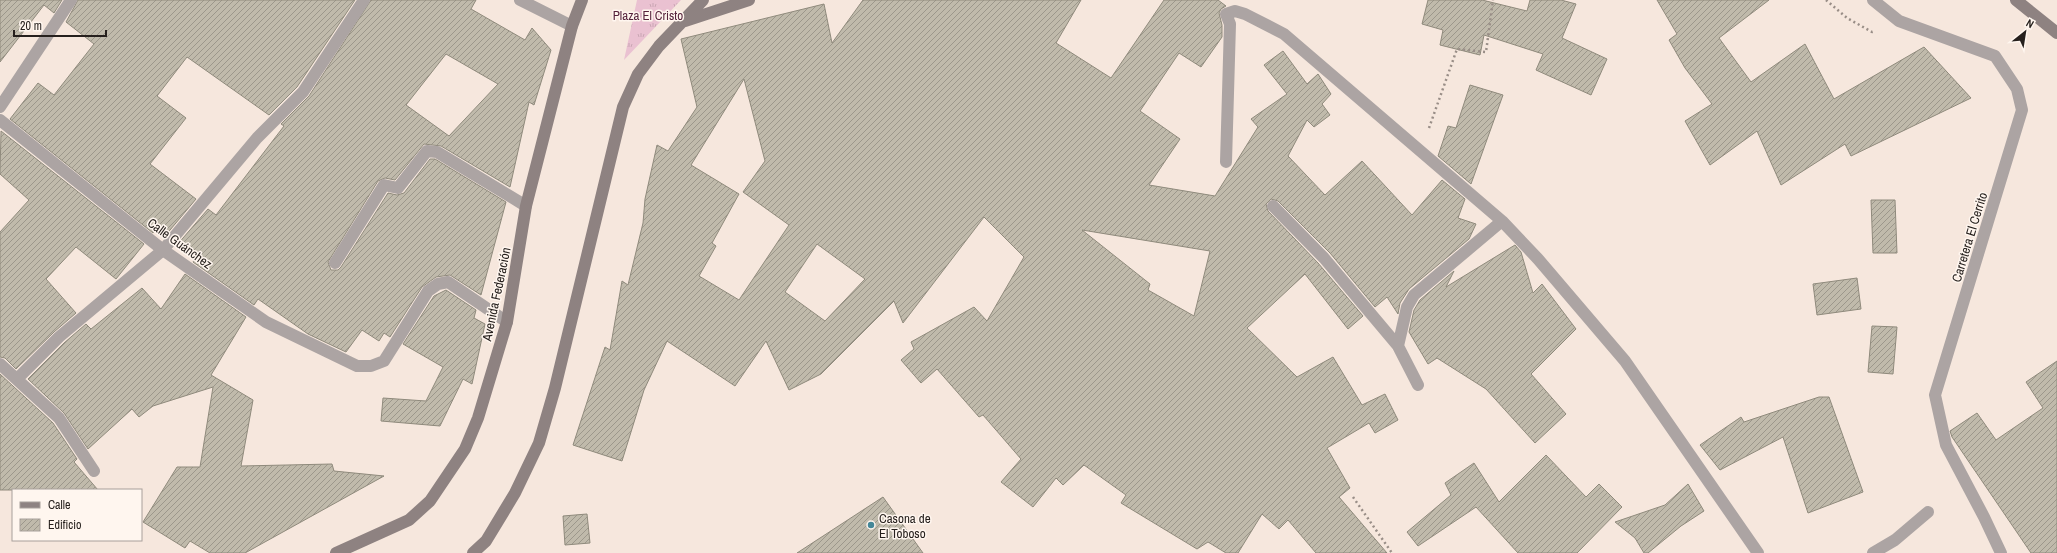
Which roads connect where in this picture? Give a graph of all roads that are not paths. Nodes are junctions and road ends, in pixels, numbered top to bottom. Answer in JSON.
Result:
{"nodes":[{"id":1,"x":71,"y":0,"type":"edge"},
{"id":2,"x":364,"y":0,"type":"edge"},
{"id":3,"x":520,"y":0,"type":"edge"},
{"id":4,"x":582,"y":0,"type":"edge"},
{"id":5,"x":702,"y":0,"type":"edge"},
{"id":6,"x":749,"y":0,"type":"edge"},
{"id":7,"x":1874,"y":0,"type":"edge"},
{"id":8,"x":2016,"y":0,"type":"edge"},
{"id":9,"x":684,"y":21,"type":"junction"},
{"id":10,"x":572,"y":26,"type":"junction"},
{"id":11,"x":2057,"y":33,"type":"edge"},
{"id":12,"x":0,"y":107,"type":"edge"},
{"id":13,"x":0,"y":120,"type":"edge"},
{"id":14,"x":1226,"y":162,"type":"dead end"},
{"id":15,"x":526,"y":206,"type":"junction"},
{"id":16,"x":1274,"y":206,"type":"dead end"},
{"id":17,"x":1502,"y":221,"type":"junction"},
{"id":18,"x":162,"y":250,"type":"junction"},
{"id":19,"x":335,"y":263,"type":"dead end"},
{"id":20,"x":507,"y":322,"type":"junction"},
{"id":21,"x":1398,"y":346,"type":"junction"},
{"id":22,"x":0,"y":364,"type":"edge"},
{"id":23,"x":17,"y":378,"type":"junction"},
{"id":24,"x":1418,"y":385,"type":"dead end"},
{"id":25,"x":94,"y":471,"type":"dead end"},
{"id":26,"x":1928,"y":512,"type":"dead end"},
{"id":27,"x":336,"y":553,"type":"edge"},
{"id":28,"x":473,"y":553,"type":"edge"},
{"id":29,"x":1758,"y":553,"type":"edge"},
{"id":30,"x":1873,"y":553,"type":"edge"},
{"id":31,"x":2001,"y":553,"type":"edge"}],
"edges":[{"from":1,"to":12,"type":"street"},
{"from":2,"to":18,"type":"street"},
{"from":3,"to":10,"type":"street"},
{"from":4,"to":10,"type":"street","name":"Avenida Federación"},
{"from":5,"to":9,"type":"street"},
{"from":6,"to":9,"type":"street"},
{"from":7,"to":31,"type":"street","name":"Carretera El Cerrito"},
{"from":8,"to":11,"type":"street"},
{"from":9,"to":28,"type":"street"},
{"from":10,"to":15,"type":"street","name":"Avenida Federación"},
{"from":13,"to":18,"type":"street","name":"Calle Guánchez"},
{"from":14,"to":17,"type":"street"},
{"from":15,"to":19,"type":"street"},
{"from":15,"to":20,"type":"street","name":"Avenida Federación"},
{"from":16,"to":21,"type":"street"},
{"from":17,"to":21,"type":"street"},
{"from":17,"to":29,"type":"street"},
{"from":18,"to":20,"type":"street","name":"Calle Guánchez"},
{"from":18,"to":23,"type":"street"},
{"from":20,"to":27,"type":"street","name":"Avenida Federación"},
{"from":21,"to":24,"type":"street"},
{"from":22,"to":23,"type":"street"},
{"from":23,"to":25,"type":"street"},
{"from":26,"to":30,"type":"street"}]}
